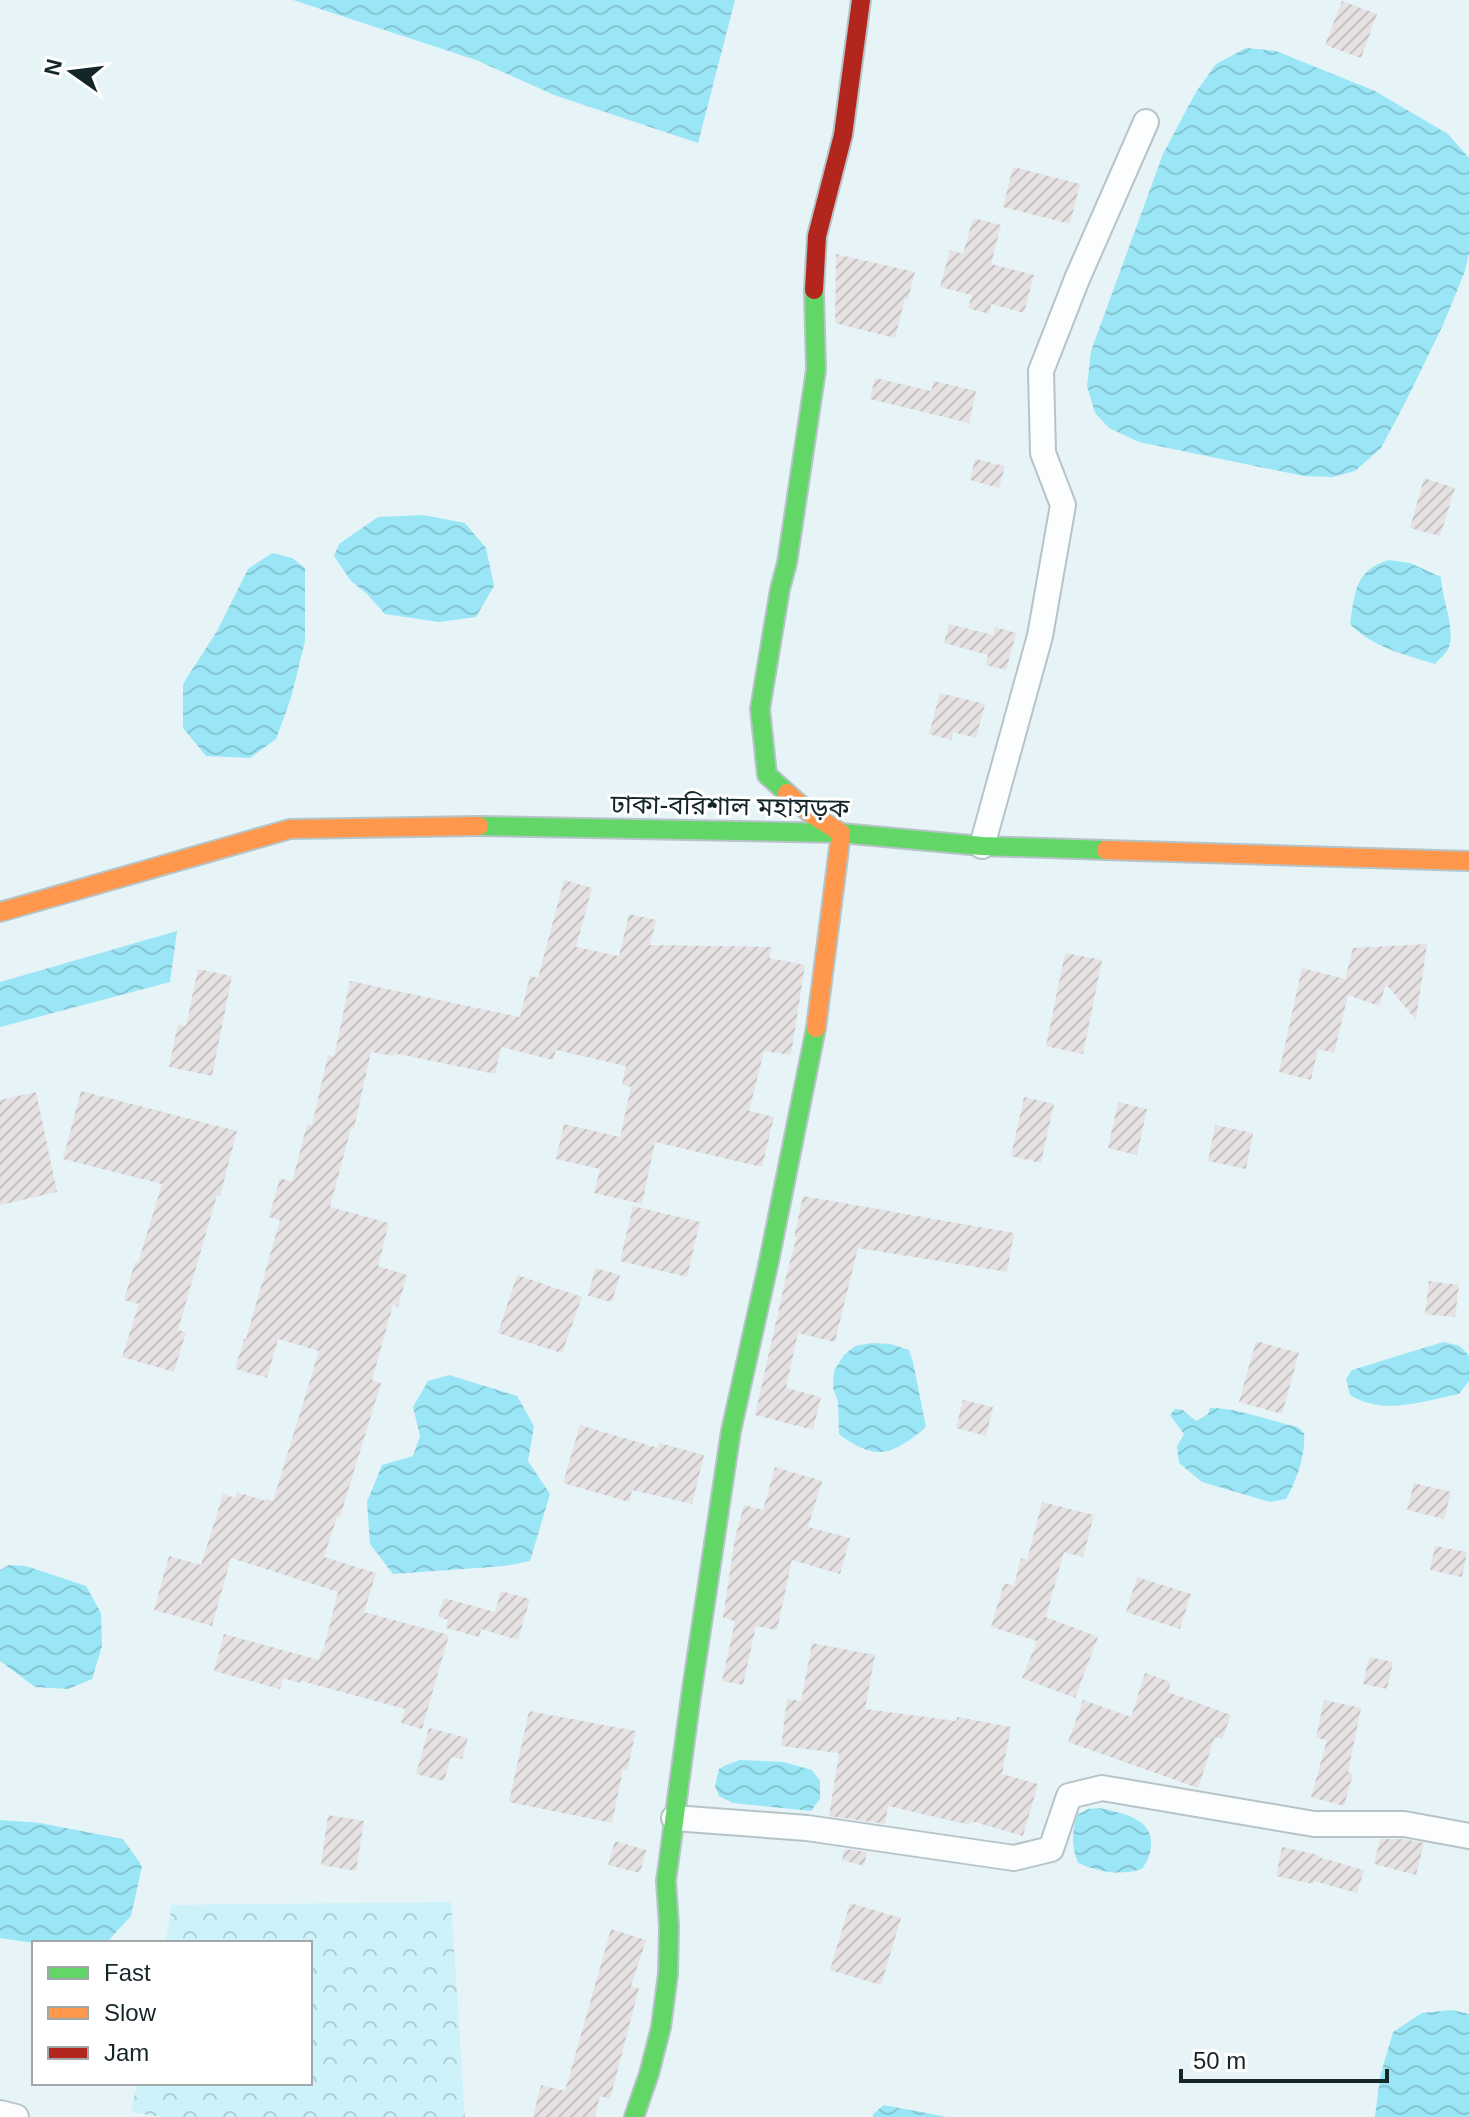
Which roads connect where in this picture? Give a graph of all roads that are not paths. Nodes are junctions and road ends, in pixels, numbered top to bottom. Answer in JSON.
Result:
{"nodes":[{"id":1,"x":861,"y":0,"type":"edge"},
{"id":2,"x":1146,"y":122,"type":"dead end"},
{"id":3,"x":841,"y":833,"type":"junction"},
{"id":4,"x":982,"y":846,"type":"junction"},
{"id":5,"x":1469,"y":861,"type":"edge"},
{"id":6,"x":0,"y":912,"type":"edge"},
{"id":7,"x":674,"y":1818,"type":"junction"},
{"id":8,"x":1469,"y":1836,"type":"edge"},
{"id":9,"x":0,"y":2113,"type":"edge"},
{"id":10,"x":16,"y":2117,"type":"edge"},
{"id":11,"x":634,"y":2117,"type":"edge"}],
"edges":[{"from":1,"to":3,"type":"main road"},
{"from":2,"to":4,"type":"street"},
{"from":3,"to":4,"type":"main road","name":"ঢাকা-বরিশাল মহাসড়ক"},
{"from":3,"to":6,"type":"main road","name":"ঢাকা-বরিশাল মহাসড়ক"},
{"from":3,"to":7,"type":"main road"},
{"from":4,"to":5,"type":"main road","name":"ঢাকা-বরিশাল মহাসড়ক"},
{"from":7,"to":8,"type":"street"},
{"from":7,"to":11,"type":"main road"},
{"from":9,"to":10,"type":"street"}]}
